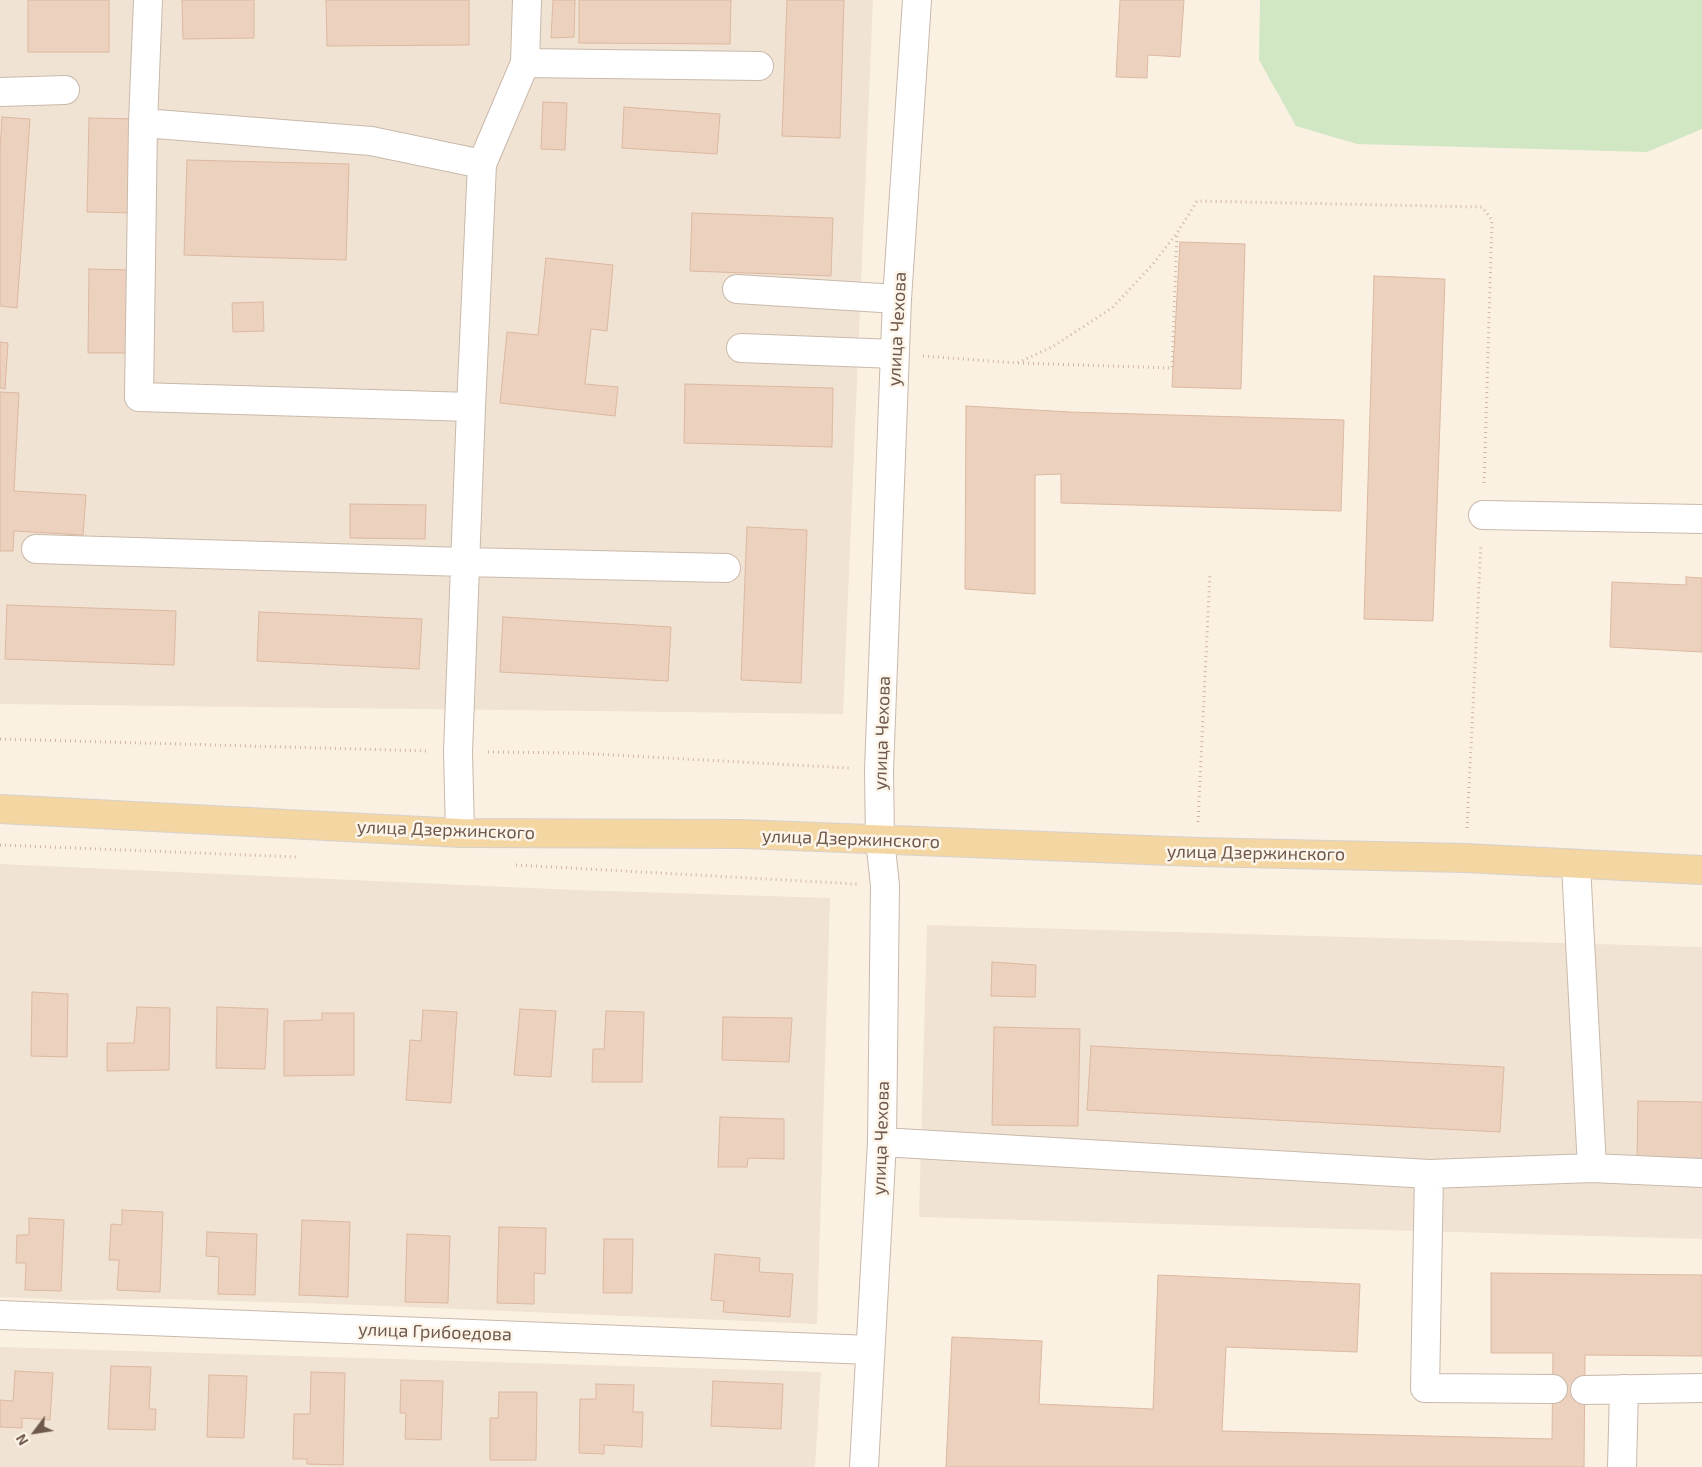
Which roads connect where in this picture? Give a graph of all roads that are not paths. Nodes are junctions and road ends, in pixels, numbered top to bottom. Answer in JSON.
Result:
{"nodes":[{"id":1,"x":148,"y":0,"type":"edge"},
{"id":2,"x":527,"y":0,"type":"edge"},
{"id":3,"x":917,"y":0,"type":"edge"},
{"id":4,"x":525,"y":63,"type":"junction"},
{"id":5,"x":759,"y":66,"type":"dead end"},
{"id":6,"x":65,"y":90,"type":"dead end"},
{"id":7,"x":0,"y":92,"type":"edge"},
{"id":8,"x":143,"y":123,"type":"junction"},
{"id":9,"x":482,"y":164,"type":"junction"},
{"id":10,"x":737,"y":289,"type":"dead end"},
{"id":11,"x":898,"y":299,"type":"junction"},
{"id":12,"x":741,"y":348,"type":"dead end"},
{"id":13,"x":896,"y":354,"type":"junction"},
{"id":14,"x":470,"y":407,"type":"junction"},
{"id":15,"x":1483,"y":515,"type":"road end"},
{"id":16,"x":1702,"y":519,"type":"edge"},
{"id":17,"x":36,"y":549,"type":"dead end"},
{"id":18,"x":464,"y":562,"type":"junction"},
{"id":19,"x":726,"y":568,"type":"dead end"},
{"id":20,"x":0,"y":809,"type":"edge"},
{"id":21,"x":460,"y":833,"type":"junction"},
{"id":22,"x":880,"y":840,"type":"junction"},
{"id":23,"x":1576,"y":865,"type":"junction"},
{"id":24,"x":1702,"y":870,"type":"edge"},
{"id":25,"x":882,"y":1142,"type":"junction"},
{"id":26,"x":1592,"y":1168,"type":"junction"},
{"id":27,"x":1702,"y":1173,"type":"edge"},
{"id":28,"x":1428,"y":1174,"type":"junction"},
{"id":29,"x":0,"y":1315,"type":"edge"},
{"id":30,"x":870,"y":1350,"type":"junction"},
{"id":31,"x":1702,"y":1388,"type":"edge"},
{"id":32,"x":1553,"y":1389,"type":"dead end"},
{"id":33,"x":1624,"y":1389,"type":"junction"},
{"id":34,"x":1584,"y":1390,"type":"dead end"},
{"id":35,"x":864,"y":1467,"type":"edge"},
{"id":36,"x":1622,"y":1467,"type":"edge"}],
"edges":[{"from":1,"to":8,"type":"street"},
{"from":2,"to":4,"type":"street"},
{"from":3,"to":11,"type":"street","name":"улица Чехова"},
{"from":4,"to":5,"type":"street"},
{"from":4,"to":9,"type":"street"},
{"from":6,"to":7,"type":"street"},
{"from":8,"to":9,"type":"street"},
{"from":8,"to":14,"type":"street"},
{"from":9,"to":14,"type":"street"},
{"from":10,"to":11,"type":"street"},
{"from":11,"to":13,"type":"street","name":"улица Чехова"},
{"from":12,"to":13,"type":"street"},
{"from":13,"to":22,"type":"street","name":"улица Чехова"},
{"from":14,"to":18,"type":"street"},
{"from":15,"to":16,"type":"street"},
{"from":17,"to":18,"type":"street"},
{"from":18,"to":19,"type":"street"},
{"from":18,"to":21,"type":"street"},
{"from":20,"to":21,"type":"main road","name":"улица Дзержинского"},
{"from":21,"to":22,"type":"main road","name":"улица Дзержинского"},
{"from":22,"to":23,"type":"main road","name":"улица Дзержинского"},
{"from":22,"to":25,"type":"street","name":"улица Чехова"},
{"from":23,"to":24,"type":"main road","name":"улица Дзержинского"},
{"from":23,"to":26,"type":"street"},
{"from":25,"to":28,"type":"street"},
{"from":25,"to":30,"type":"street","name":"улица Чехова"},
{"from":26,"to":27,"type":"street"},
{"from":26,"to":28,"type":"street"},
{"from":28,"to":32,"type":"street"},
{"from":29,"to":30,"type":"street","name":"улица Грибоедова"},
{"from":30,"to":35,"type":"street","name":"улица Чехова"},
{"from":31,"to":33,"type":"street"},
{"from":33,"to":34,"type":"street"},
{"from":33,"to":36,"type":"street"}]}
